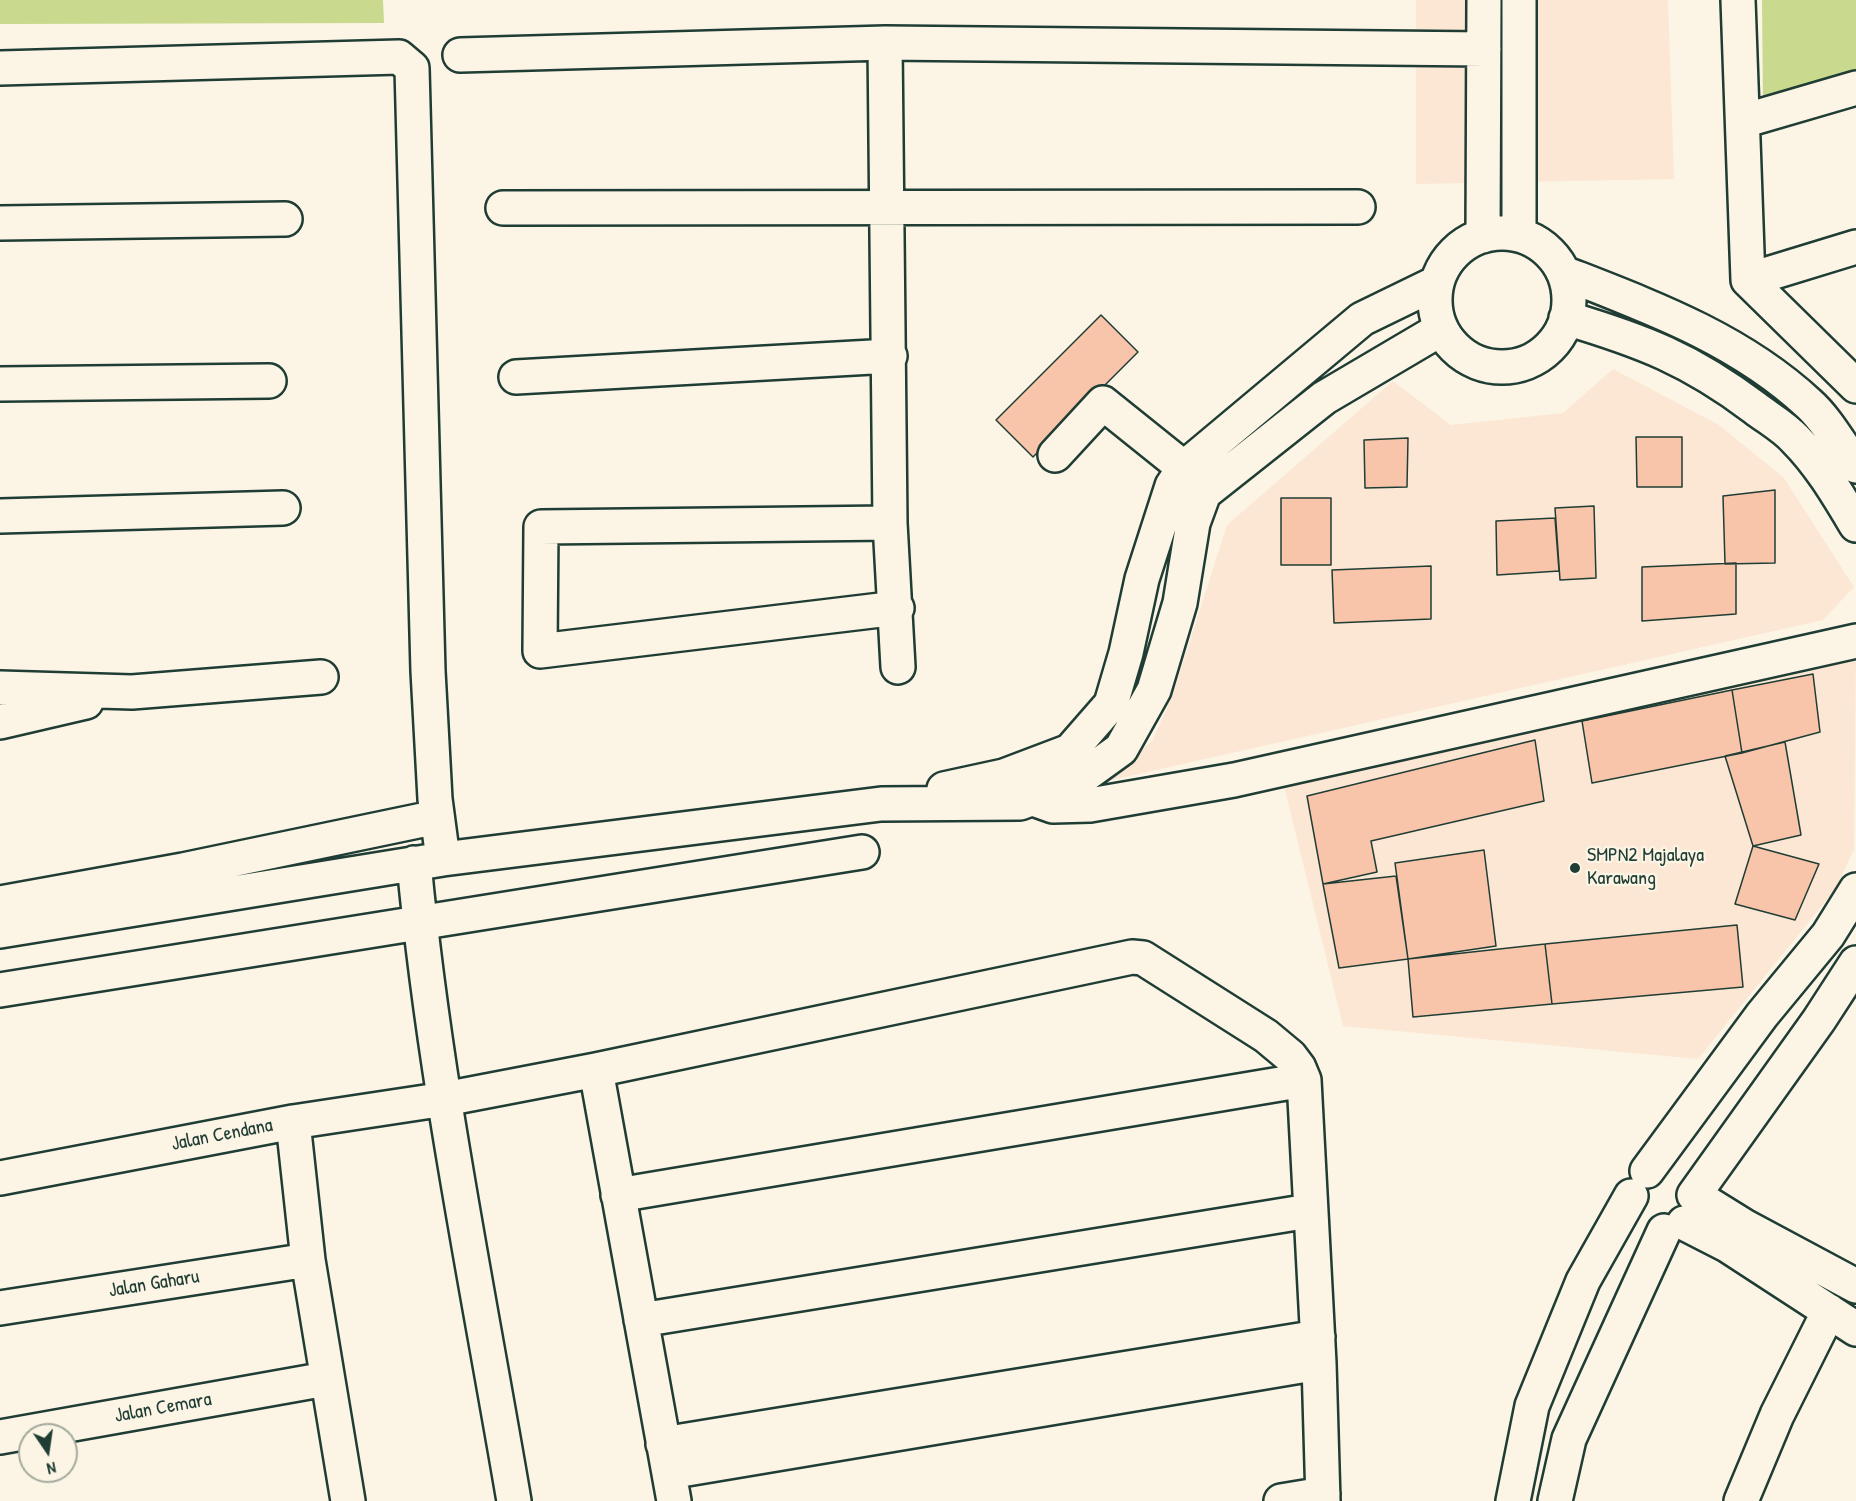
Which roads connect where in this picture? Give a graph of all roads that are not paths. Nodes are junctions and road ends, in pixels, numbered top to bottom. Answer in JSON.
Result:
{"nodes":[{"id":1,"x":1484,"y":0,"type":"edge"},
{"id":2,"x":1519,"y":0,"type":"edge"},
{"id":3,"x":1738,"y":0,"type":"edge"},
{"id":4,"x":885,"y":44,"type":"junction"},
{"id":5,"x":1484,"y":49,"type":"junction"},
{"id":6,"x":460,"y":55,"type":"dead end"},
{"id":7,"x":0,"y":68,"type":"edge"},
{"id":8,"x":1856,"y":88,"type":"edge"},
{"id":9,"x":1743,"y":121,"type":"junction"},
{"id":10,"x":1358,"y":207,"type":"dead end"},
{"id":11,"x":503,"y":208,"type":"dead end"},
{"id":12,"x":887,"y":208,"type":"junction"},
{"id":13,"x":285,"y":219,"type":"dead end"},
{"id":14,"x":0,"y":223,"type":"edge"},
{"id":15,"x":1519,"y":235,"type":"junction"},
{"id":16,"x":1483,"y":236,"type":"junction"},
{"id":17,"x":1856,"y":247,"type":"edge"},
{"id":18,"x":1564,"y":273,"type":"junction"},
{"id":19,"x":1748,"y":280,"type":"junction"},
{"id":20,"x":1436,"y":283,"type":"junction"},
{"id":21,"x":1566,"y":318,"type":"junction"},
{"id":22,"x":1441,"y":329,"type":"junction"},
{"id":23,"x":890,"y":356,"type":"junction"},
{"id":24,"x":516,"y":377,"type":"dead end"},
{"id":25,"x":269,"y":381,"type":"dead end"},
{"id":26,"x":0,"y":384,"type":"edge"},
{"id":27,"x":1856,"y":386,"type":"edge"},
{"id":28,"x":1055,"y":455,"type":"dead end"},
{"id":29,"x":1856,"y":466,"type":"edge"},
{"id":30,"x":1184,"y":468,"type":"junction"},
{"id":31,"x":1204,"y":493,"type":"junction"},
{"id":32,"x":283,"y":508,"type":"dead end"},
{"id":33,"x":0,"y":516,"type":"edge"},
{"id":34,"x":890,"y":523,"type":"junction"},
{"id":35,"x":1856,"y":525,"type":"edge"},
{"id":36,"x":897,"y":608,"type":"junction"},
{"id":37,"x":1856,"y":641,"type":"edge"},
{"id":38,"x":898,"y":667,"type":"dead end"},
{"id":39,"x":321,"y":676,"type":"dead end"},
{"id":40,"x":0,"y":688,"type":"edge"},
{"id":41,"x":132,"y":692,"type":"junction"},
{"id":42,"x":0,"y":722,"type":"edge"},
{"id":43,"x":1020,"y":803,"type":"junction"},
{"id":44,"x":881,"y":804,"type":"junction"},
{"id":45,"x":437,"y":817,"type":"junction"},
{"id":46,"x":862,"y":852,"type":"dead end"},
{"id":47,"x":428,"y":861,"type":"junction"},
{"id":48,"x":1856,"y":890,"type":"edge"},
{"id":49,"x":0,"y":903,"type":"edge"},
{"id":50,"x":419,"y":924,"type":"junction"},
{"id":51,"x":0,"y":931,"type":"edge"},
{"id":52,"x":1856,"y":963,"type":"edge"},
{"id":53,"x":0,"y":990,"type":"edge"},
{"id":54,"x":596,"y":1070,"type":"junction"},
{"id":55,"x":1304,"y":1080,"type":"junction"},
{"id":56,"x":445,"y":1099,"type":"junction"},
{"id":57,"x":293,"y":1122,"type":"junction"},
{"id":58,"x":0,"y":1178,"type":"edge"},
{"id":59,"x":1639,"y":1183,"type":"junction"},
{"id":60,"x":618,"y":1195,"type":"junction"},
{"id":61,"x":1309,"y":1211,"type":"junction"},
{"id":62,"x":1681,"y":1216,"type":"junction"},
{"id":63,"x":308,"y":1260,"type":"junction"},
{"id":64,"x":1856,"y":1286,"type":"edge"},
{"id":65,"x":0,"y":1308,"type":"edge"},
{"id":66,"x":1829,"y":1311,"type":"junction"},
{"id":67,"x":641,"y":1320,"type":"junction"},
{"id":68,"x":1856,"y":1329,"type":"edge"},
{"id":69,"x":1318,"y":1350,"type":"junction"},
{"id":70,"x":326,"y":1379,"type":"junction"},
{"id":71,"x":0,"y":1437,"type":"edge"},
{"id":72,"x":669,"y":1472,"type":"edge"},
{"id":73,"x":1323,"y":1498,"type":"edge"},
{"id":74,"x":348,"y":1501,"type":"edge"},
{"id":75,"x":514,"y":1501,"type":"edge"},
{"id":76,"x":1281,"y":1501,"type":"edge"},
{"id":77,"x":1513,"y":1501,"type":"edge"},
{"id":78,"x":1556,"y":1501,"type":"edge"},
{"id":79,"x":1741,"y":1501,"type":"edge"}],
"edges":[{"from":1,"to":5,"type":"street"},
{"from":2,"to":15,"type":"street"},
{"from":3,"to":9,"type":"street"},
{"from":4,"to":5,"type":"street"},
{"from":4,"to":6,"type":"street"},
{"from":4,"to":12,"type":"street"},
{"from":5,"to":16,"type":"street"},
{"from":7,"to":45,"type":"street"},
{"from":8,"to":9,"type":"street"},
{"from":9,"to":19,"type":"street"},
{"from":10,"to":12,"type":"street"},
{"from":11,"to":12,"type":"street"},
{"from":12,"to":23,"type":"street"},
{"from":13,"to":14,"type":"street"},
{"from":15,"to":16,"type":"street"},
{"from":15,"to":18,"type":"street"},
{"from":16,"to":20,"type":"street"},
{"from":17,"to":19,"type":"street"},
{"from":18,"to":21,"type":"street"},
{"from":18,"to":29,"type":"street"},
{"from":19,"to":27,"type":"street"},
{"from":20,"to":22,"type":"street"},
{"from":20,"to":30,"type":"street"},
{"from":21,"to":22,"type":"street"},
{"from":21,"to":35,"type":"street"},
{"from":22,"to":31,"type":"street"},
{"from":23,"to":24,"type":"street"},
{"from":23,"to":34,"type":"street"},
{"from":25,"to":26,"type":"street"},
{"from":28,"to":30,"type":"street"},
{"from":30,"to":31,"type":"street"},
{"from":30,"to":44,"type":"street"},
{"from":31,"to":43,"type":"street"},
{"from":32,"to":33,"type":"street"},
{"from":34,"to":36,"type":"street"},
{"from":34,"to":36,"type":"street"},
{"from":36,"to":38,"type":"street"},
{"from":37,"to":43,"type":"street"},
{"from":39,"to":41,"type":"street"},
{"from":40,"to":41,"type":"street"},
{"from":41,"to":42,"type":"street"},
{"from":43,"to":44,"type":"street"},
{"from":44,"to":47,"type":"street"},
{"from":45,"to":47,"type":"street"},
{"from":45,"to":49,"type":"street"},
{"from":46,"to":50,"type":"street"},
{"from":47,"to":50,"type":"street"},
{"from":47,"to":51,"type":"street"},
{"from":48,"to":59,"type":"street"},
{"from":50,"to":53,"type":"street"},
{"from":50,"to":56,"type":"street"},
{"from":52,"to":62,"type":"street"},
{"from":54,"to":55,"type":"street","name":"Jalan Cendana"},
{"from":54,"to":56,"type":"street","name":"Jalan Cendana"},
{"from":54,"to":60,"type":"street"},
{"from":55,"to":60,"type":"street"},
{"from":55,"to":61,"type":"street"},
{"from":56,"to":57,"type":"street","name":"Jalan Cendana"},
{"from":56,"to":75,"type":"street"},
{"from":57,"to":58,"type":"street","name":"Jalan Cendana"},
{"from":57,"to":63,"type":"street"},
{"from":59,"to":62,"type":"street"},
{"from":59,"to":62,"type":"street"},
{"from":59,"to":77,"type":"street"},
{"from":60,"to":67,"type":"street"},
{"from":61,"to":67,"type":"street"},
{"from":61,"to":69,"type":"street"},
{"from":62,"to":64,"type":"street"},
{"from":62,"to":66,"type":"street"},
{"from":62,"to":78,"type":"street"},
{"from":63,"to":65,"type":"street","name":"Jalan Gaharu"},
{"from":63,"to":70,"type":"street"},
{"from":66,"to":68,"type":"street"},
{"from":66,"to":79,"type":"street"},
{"from":67,"to":72,"type":"street"},
{"from":69,"to":72,"type":"street"},
{"from":69,"to":73,"type":"street"},
{"from":70,"to":71,"type":"street","name":"Jalan Cemara"},
{"from":70,"to":74,"type":"street"},
{"from":73,"to":76,"type":"street"}]}
